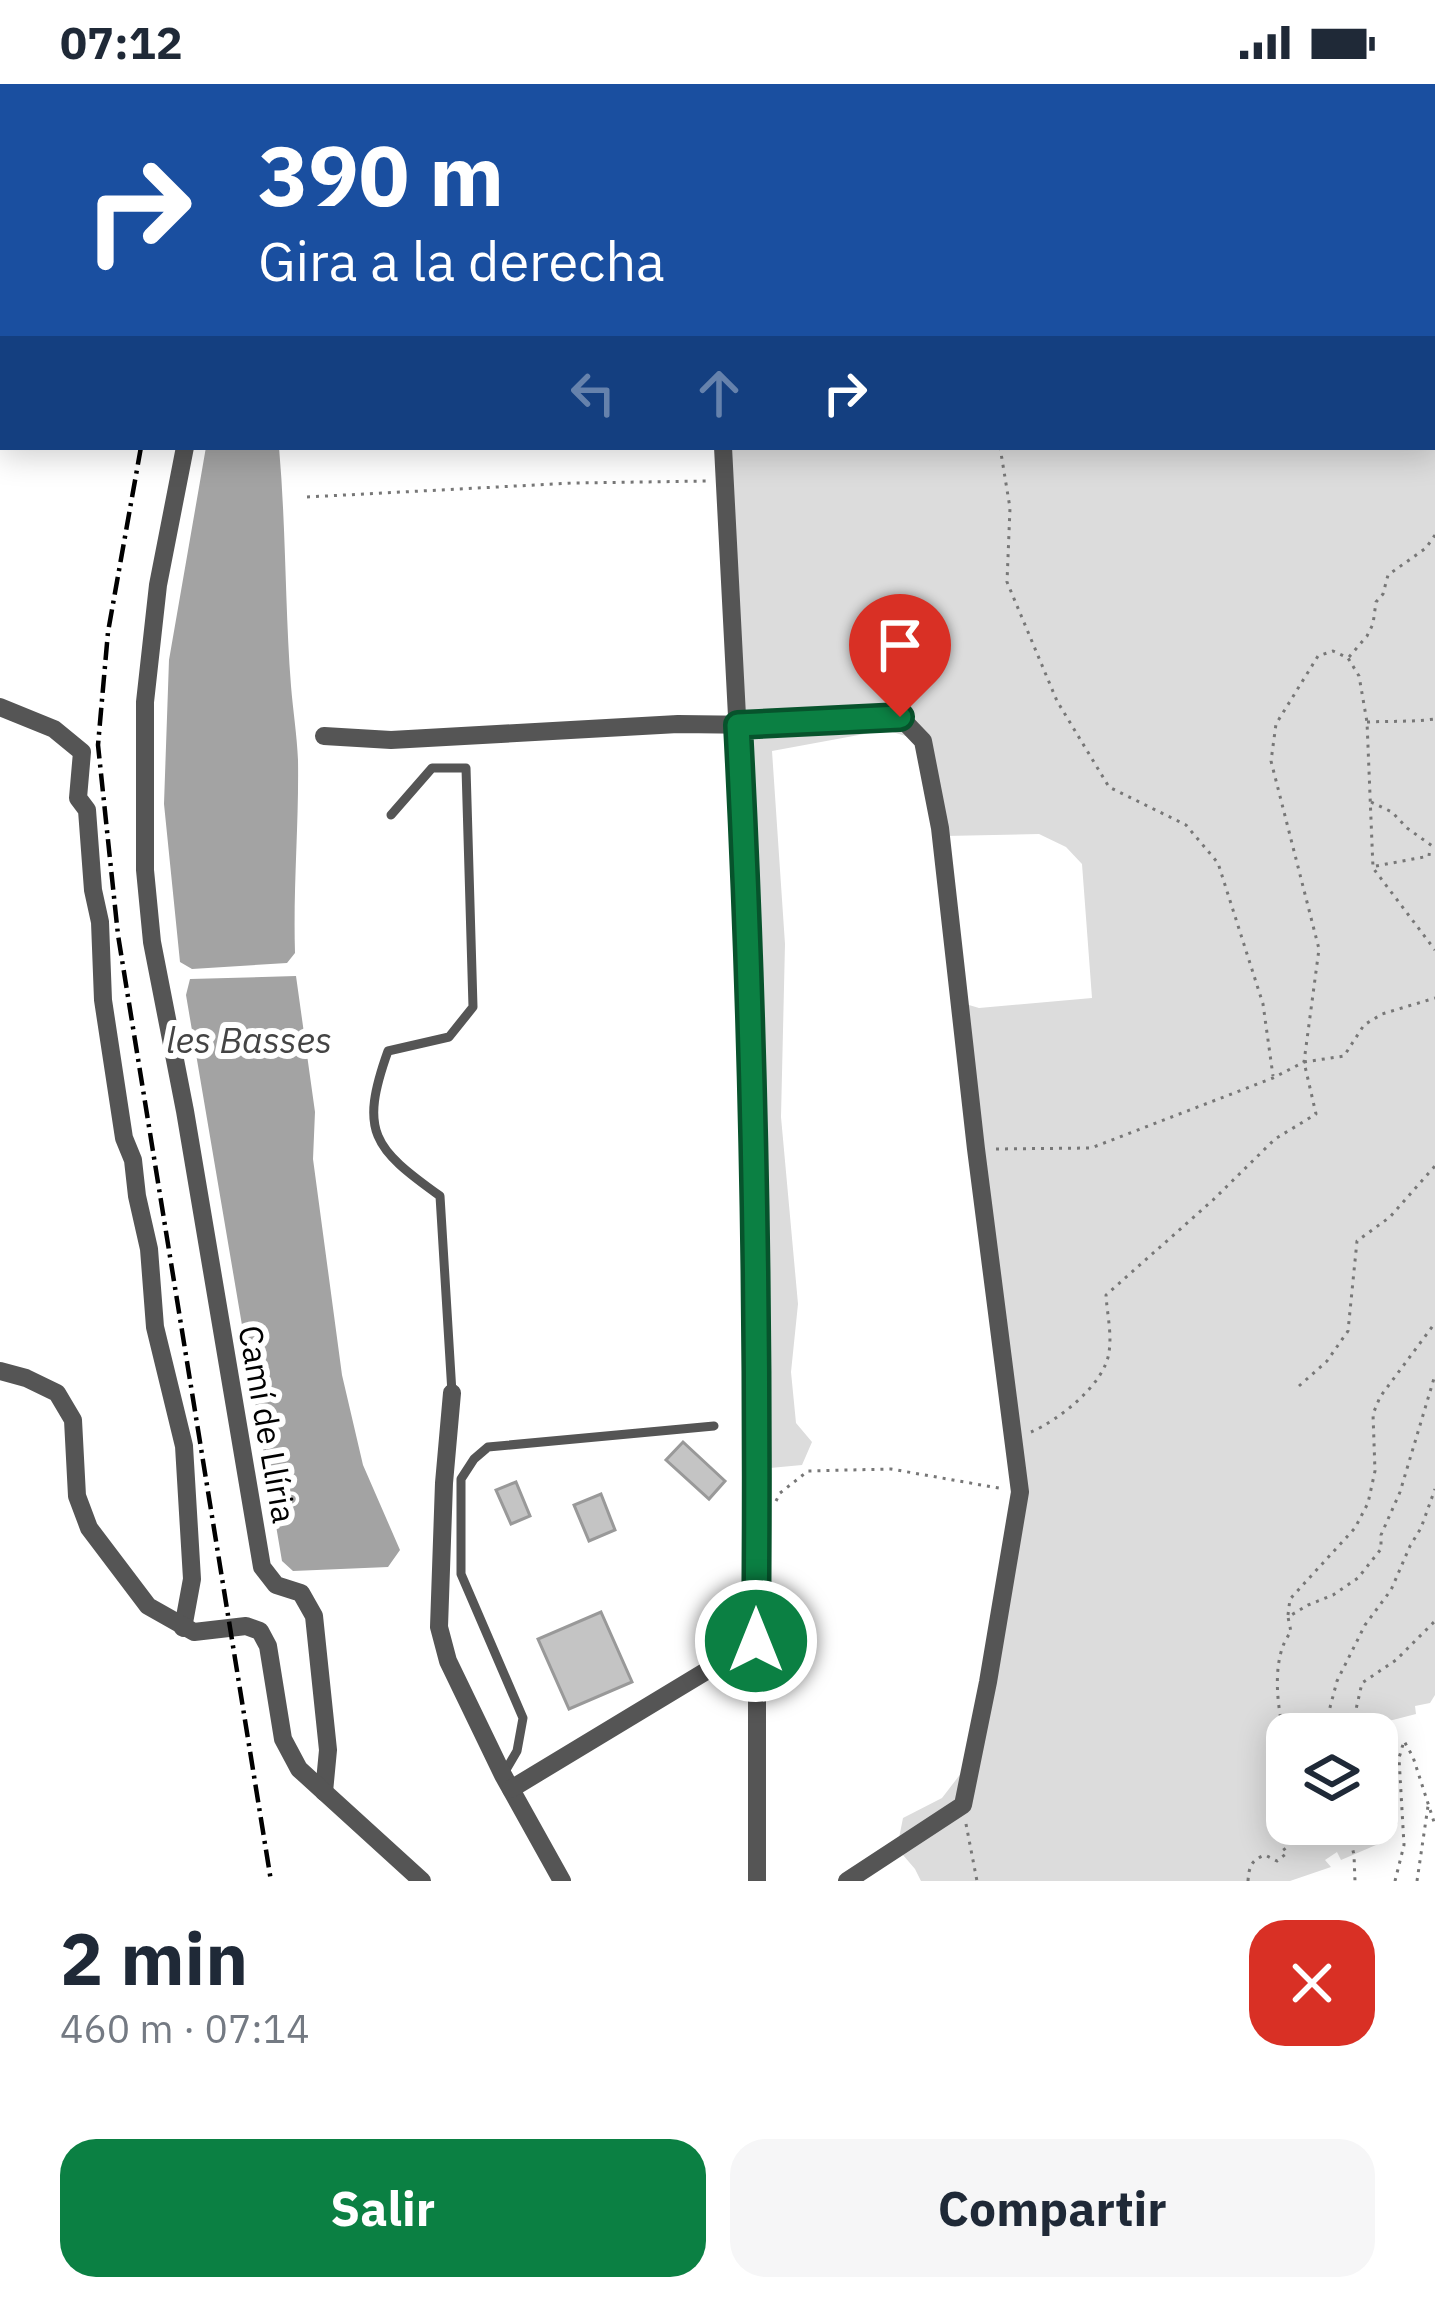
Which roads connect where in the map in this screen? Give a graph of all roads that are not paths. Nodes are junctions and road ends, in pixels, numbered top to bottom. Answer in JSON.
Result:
{"nodes":[{"id":1,"x":183,"y":450,"type":"edge"},
{"id":2,"x":723,"y":450,"type":"edge"},
{"id":3,"x":0,"y":707,"type":"edge"},
{"id":4,"x":738,"y":725,"type":"junction"},
{"id":5,"x":324,"y":736,"type":"dead end"},
{"id":6,"x":391,"y":815,"type":"dead end"},
{"id":7,"x":0,"y":1371,"type":"edge"},
{"id":8,"x":452,"y":1394,"type":"joint"},
{"id":9,"x":714,"y":1426,"type":"dead end"},
{"id":10,"x":183,"y":1628,"type":"junction"},
{"id":11,"x":756,"y":1641,"type":"junction"},
{"id":12,"x":507,"y":1782,"type":"junction"},
{"id":13,"x":325,"y":1792,"type":"junction"},
{"id":14,"x":422,"y":1881,"type":"edge"},
{"id":15,"x":562,"y":1881,"type":"edge"},
{"id":16,"x":757,"y":1881,"type":"edge"},
{"id":17,"x":847,"y":1881,"type":"edge"}],
"edges":[{"from":1,"to":13,"type":"street","name":"Camí de Llíria"},
{"from":2,"to":4,"type":"street"},
{"from":3,"to":10,"type":"street"},
{"from":4,"to":5,"type":"street"},
{"from":4,"to":11,"type":"street"},
{"from":4,"to":17,"type":"street"},
{"from":6,"to":8,"type":"lane"},
{"from":7,"to":10,"type":"street"},
{"from":8,"to":12,"type":"street"},
{"from":9,"to":12,"type":"lane"},
{"from":10,"to":13,"type":"street"},
{"from":11,"to":12,"type":"street"},
{"from":11,"to":16,"type":"street"},
{"from":12,"to":15,"type":"street"},
{"from":13,"to":14,"type":"street"}]}
